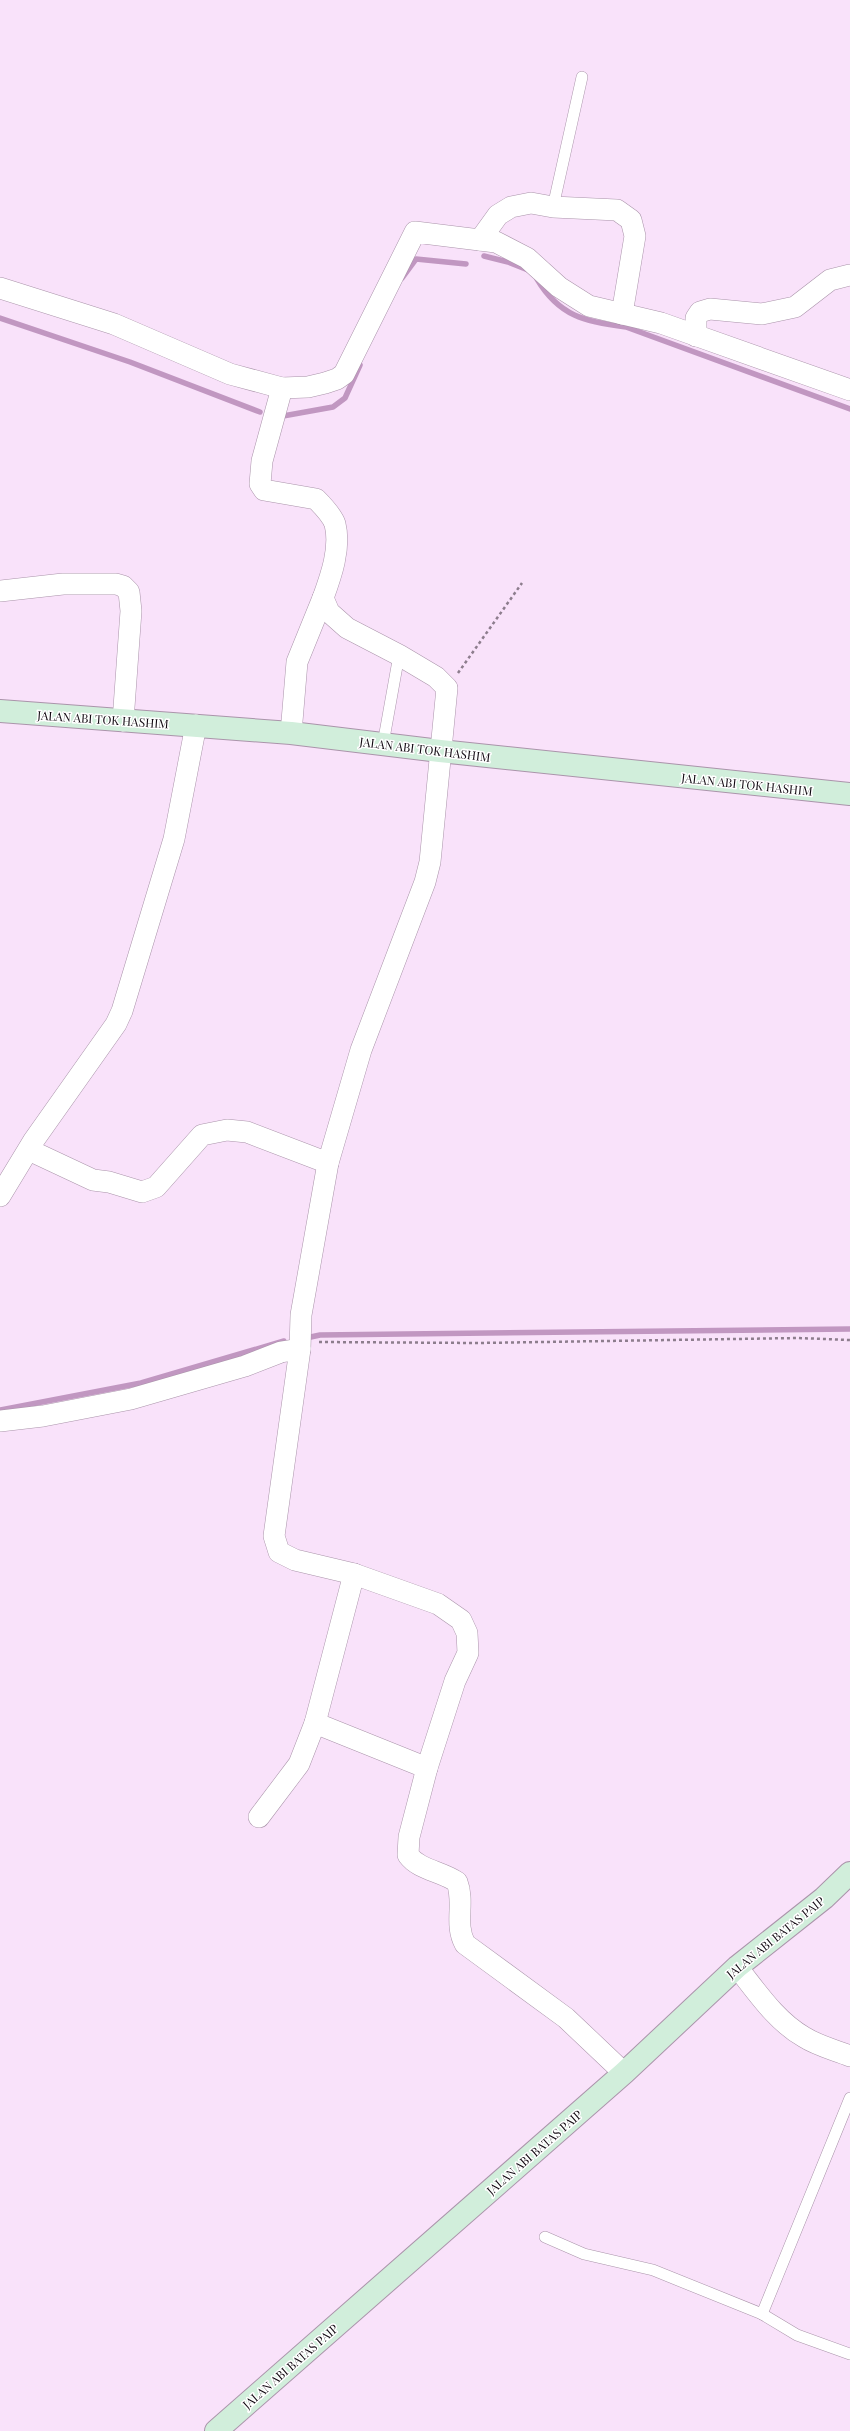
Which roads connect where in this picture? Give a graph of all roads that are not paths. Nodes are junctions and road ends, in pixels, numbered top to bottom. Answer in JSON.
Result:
{"nodes":[{"id":1,"x":582,"y":77,"type":"dead end"},
{"id":2,"x":553,"y":207,"type":"junction"},
{"id":3,"x":480,"y":240,"type":"junction"},
{"id":4,"x":850,"y":275,"type":"edge"},
{"id":5,"x":0,"y":288,"type":"edge"},
{"id":6,"x":622,"y":314,"type":"junction"},
{"id":7,"x":696,"y":336,"type":"junction"},
{"id":8,"x":282,"y":388,"type":"junction"},
{"id":9,"x":850,"y":390,"type":"edge"},
{"id":10,"x":0,"y":591,"type":"edge"},
{"id":11,"x":323,"y":598,"type":"junction"},
{"id":12,"x":400,"y":655,"type":"junction"},
{"id":13,"x":0,"y":711,"type":"edge"},
{"id":14,"x":123,"y":721,"type":"junction"},
{"id":15,"x":196,"y":725,"type":"junction"},
{"id":16,"x":291,"y":733,"type":"junction"},
{"id":17,"x":383,"y":744,"type":"junction"},
{"id":18,"x":440,"y":751,"type":"junction"},
{"id":19,"x":850,"y":794,"type":"edge"},
{"id":20,"x":29,"y":1150,"type":"junction"},
{"id":21,"x":328,"y":1163,"type":"junction"},
{"id":22,"x":0,"y":1196,"type":"edge"},
{"id":23,"x":300,"y":1349,"type":"junction"},
{"id":24,"x":0,"y":1421,"type":"edge"},
{"id":25,"x":354,"y":1574,"type":"junction"},
{"id":26,"x":315,"y":1723,"type":"junction"},
{"id":27,"x":427,"y":1768,"type":"junction"},
{"id":28,"x":259,"y":1817,"type":"dead end"},
{"id":29,"x":850,"y":1873,"type":"edge"},
{"id":30,"x":737,"y":1966,"type":"junction"},
{"id":31,"x":850,"y":2056,"type":"edge"},
{"id":32,"x":624,"y":2073,"type":"junction"},
{"id":33,"x":850,"y":2098,"type":"edge"},
{"id":34,"x":545,"y":2237,"type":"dead end"},
{"id":35,"x":762,"y":2314,"type":"junction"},
{"id":36,"x":850,"y":2354,"type":"edge"},
{"id":37,"x":216,"y":2431,"type":"edge"}],
"edges":[{"from":1,"to":2,"type":"lane"},
{"from":2,"to":3,"type":"street"},
{"from":2,"to":6,"type":"street"},
{"from":3,"to":6,"type":"street"},
{"from":3,"to":8,"type":"street"},
{"from":4,"to":7,"type":"street"},
{"from":5,"to":8,"type":"street"},
{"from":6,"to":7,"type":"street"},
{"from":7,"to":9,"type":"street"},
{"from":8,"to":11,"type":"street"},
{"from":10,"to":14,"type":"street"},
{"from":11,"to":12,"type":"street"},
{"from":11,"to":16,"type":"street"},
{"from":12,"to":17,"type":"lane"},
{"from":12,"to":18,"type":"street"},
{"from":13,"to":14,"type":"main road","name":"JALAN ABI TOK HASHIM"},
{"from":14,"to":15,"type":"main road","name":"JALAN ABI TOK HASHIM"},
{"from":15,"to":16,"type":"main road","name":"JALAN ABI TOK HASHIM"},
{"from":15,"to":20,"type":"street"},
{"from":16,"to":17,"type":"main road","name":"JALAN ABI TOK HASHIM"},
{"from":17,"to":18,"type":"main road","name":"JALAN ABI TOK HASHIM"},
{"from":18,"to":19,"type":"main road","name":"JALAN ABI TOK HASHIM"},
{"from":18,"to":21,"type":"street"},
{"from":20,"to":21,"type":"street"},
{"from":20,"to":22,"type":"street"},
{"from":21,"to":23,"type":"street"},
{"from":23,"to":24,"type":"street"},
{"from":23,"to":25,"type":"street"},
{"from":25,"to":26,"type":"street"},
{"from":25,"to":27,"type":"street"},
{"from":26,"to":27,"type":"street"},
{"from":26,"to":28,"type":"street"},
{"from":27,"to":32,"type":"street"},
{"from":29,"to":30,"type":"main road","name":"JALAN ABI BATAS PAIP"},
{"from":30,"to":31,"type":"street"},
{"from":30,"to":32,"type":"main road","name":"JALAN ABI BATAS PAIP"},
{"from":32,"to":37,"type":"main road","name":"JALAN ABI BATAS PAIP"},
{"from":33,"to":35,"type":"lane"},
{"from":34,"to":35,"type":"lane"},
{"from":35,"to":36,"type":"lane"}]}
